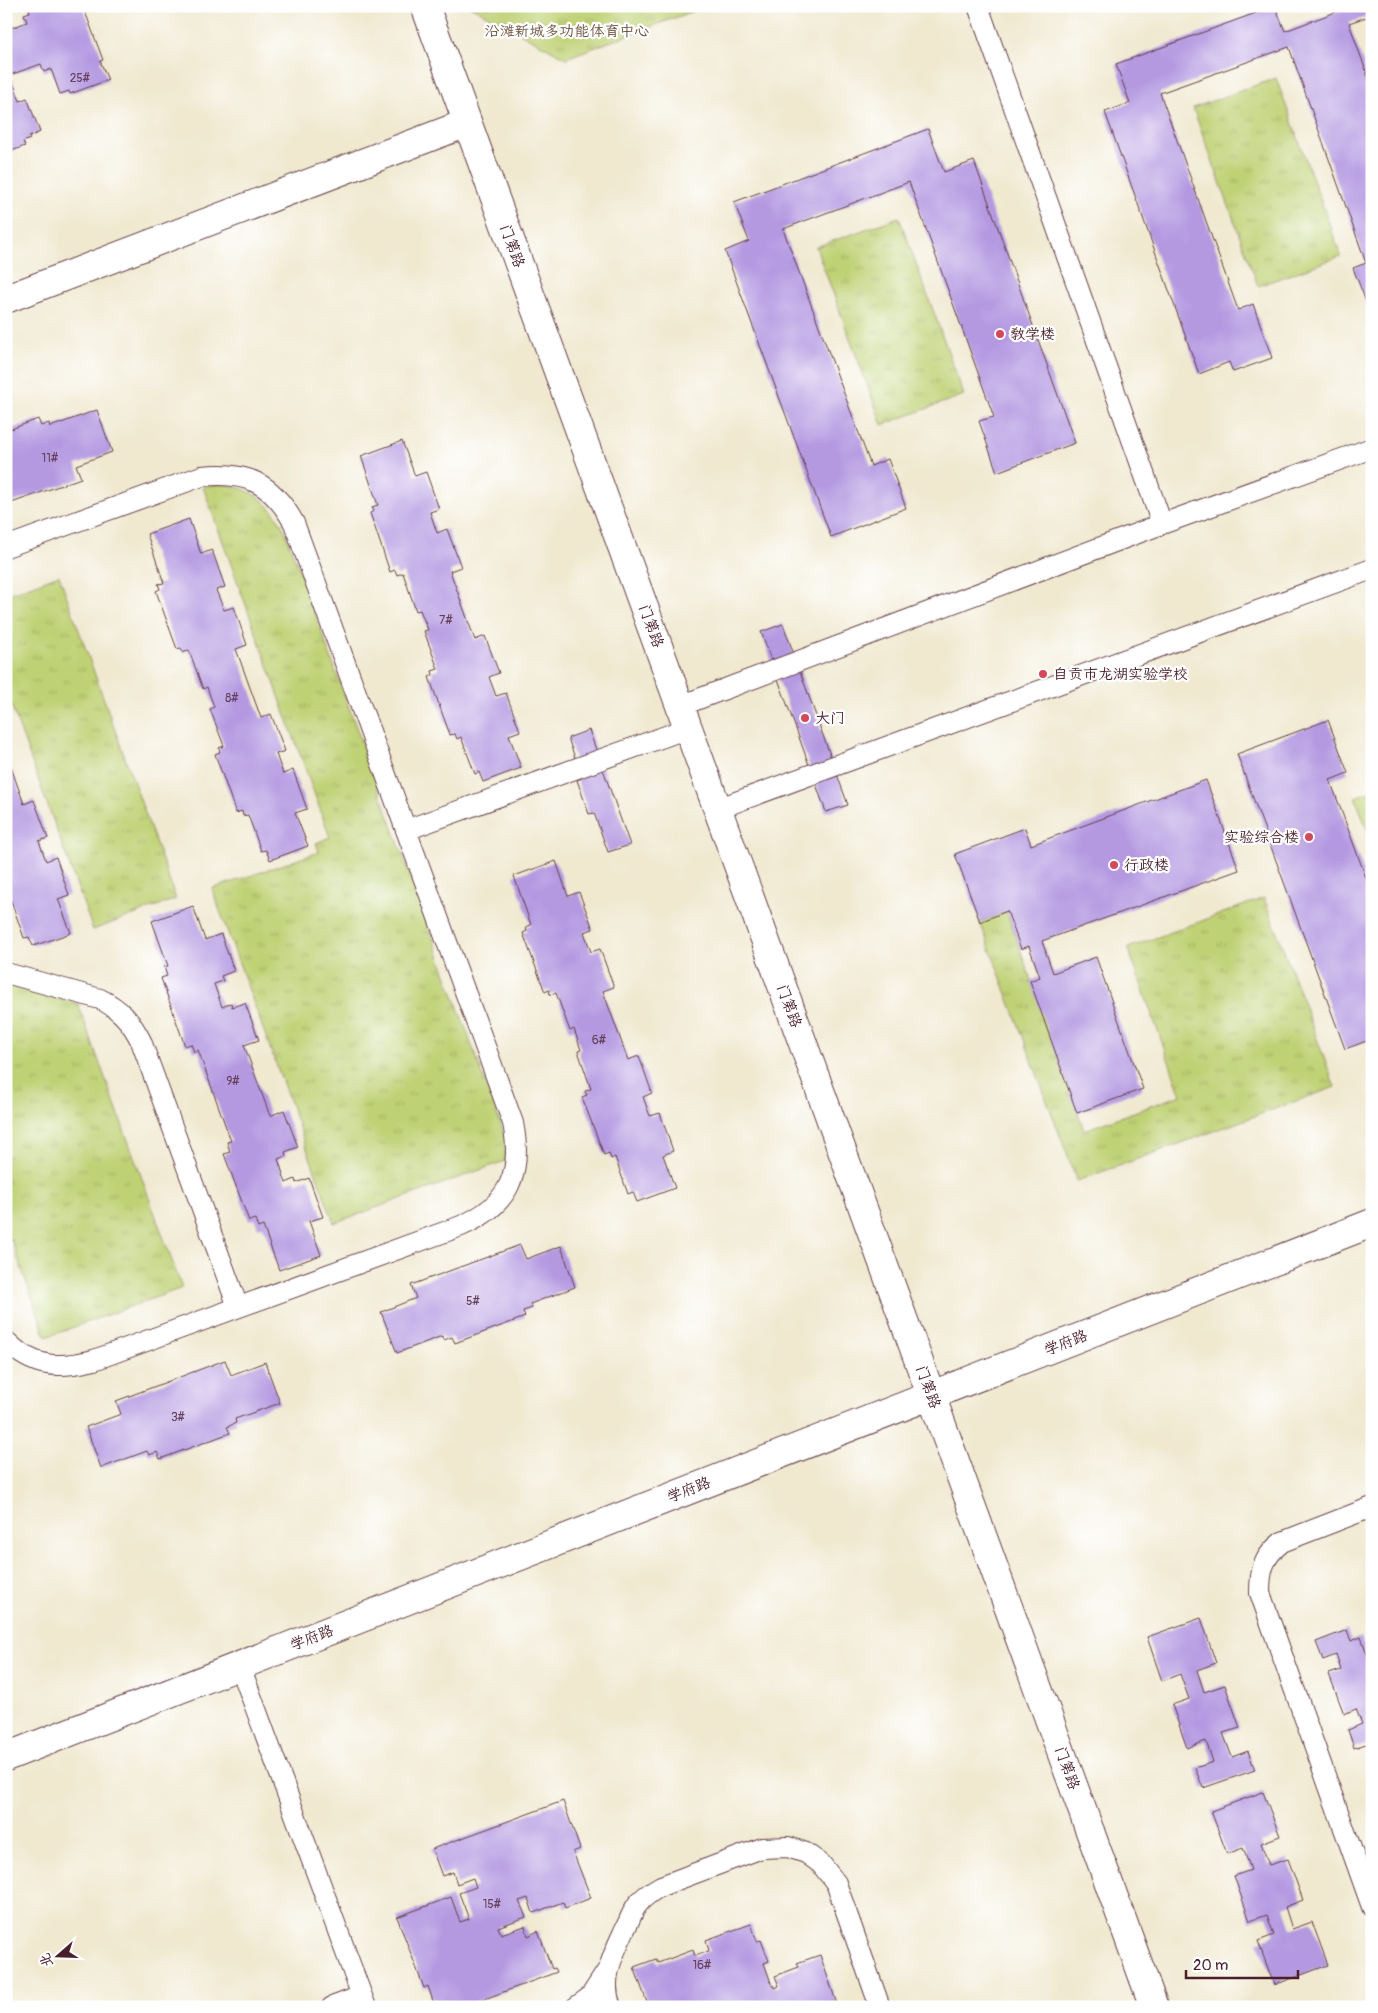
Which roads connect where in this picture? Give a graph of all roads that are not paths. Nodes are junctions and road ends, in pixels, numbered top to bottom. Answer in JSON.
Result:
{"nodes":[{"id":1,"x":425,"y":6,"type":"edge"},
{"id":2,"x":978,"y":6,"type":"edge"},
{"id":3,"x":467,"y":122,"type":"junction"},
{"id":4,"x":6,"y":299,"type":"edge"},
{"id":5,"x":1372,"y":448,"type":"edge"},
{"id":6,"x":1162,"y":524,"type":"junction"},
{"id":7,"x":6,"y":548,"type":"edge"},
{"id":8,"x":1372,"y":569,"type":"edge"},
{"id":9,"x":684,"y":717,"type":"junction"},
{"id":10,"x":718,"y":809,"type":"junction"},
{"id":11,"x":406,"y":830,"type":"junction"},
{"id":12,"x":6,"y":973,"type":"edge"},
{"id":13,"x":1372,"y":1223,"type":"edge"},
{"id":14,"x":238,"y":1307,"type":"junction"},
{"id":15,"x":6,"y":1341,"type":"edge"},
{"id":16,"x":931,"y":1396,"type":"junction"},
{"id":17,"x":1372,"y":1508,"type":"edge"},
{"id":18,"x":240,"y":1666,"type":"junction"},
{"id":19,"x":6,"y":1758,"type":"edge"},
{"id":20,"x":1372,"y":1907,"type":"edge"},
{"id":21,"x":610,"y":1967,"type":"junction"},
{"id":22,"x":364,"y":2001,"type":"edge"},
{"id":23,"x":332,"y":2007,"type":"edge"},
{"id":24,"x":576,"y":2007,"type":"edge"},
{"id":25,"x":611,"y":2007,"type":"edge"},
{"id":26,"x":880,"y":2007,"type":"edge"},
{"id":27,"x":1154,"y":2007,"type":"edge"}],
"edges":[{"from":1,"to":3,"type":"street","name":"门第路"},
{"from":2,"to":6,"type":"lane"},
{"from":3,"to":4,"type":"street"},
{"from":3,"to":9,"type":"street","name":"门第路"},
{"from":5,"to":6,"type":"lane"},
{"from":6,"to":9,"type":"lane"},
{"from":7,"to":11,"type":"lane"},
{"from":8,"to":10,"type":"lane"},
{"from":9,"to":10,"type":"street","name":"门第路"},
{"from":9,"to":11,"type":"lane"},
{"from":10,"to":16,"type":"street","name":"门第路"},
{"from":11,"to":14,"type":"lane"},
{"from":12,"to":14,"type":"lane"},
{"from":13,"to":16,"type":"street","name":"学府路"},
{"from":14,"to":15,"type":"lane"},
{"from":16,"to":18,"type":"street","name":"学府路"},
{"from":16,"to":27,"type":"street","name":"门第路"},
{"from":17,"to":20,"type":"lane"},
{"from":18,"to":19,"type":"street","name":"学府路"},
{"from":18,"to":22,"type":"lane"},
{"from":21,"to":24,"type":"lane"},
{"from":21,"to":25,"type":"lane"},
{"from":21,"to":26,"type":"lane"},
{"from":22,"to":23,"type":"lane"}]}
